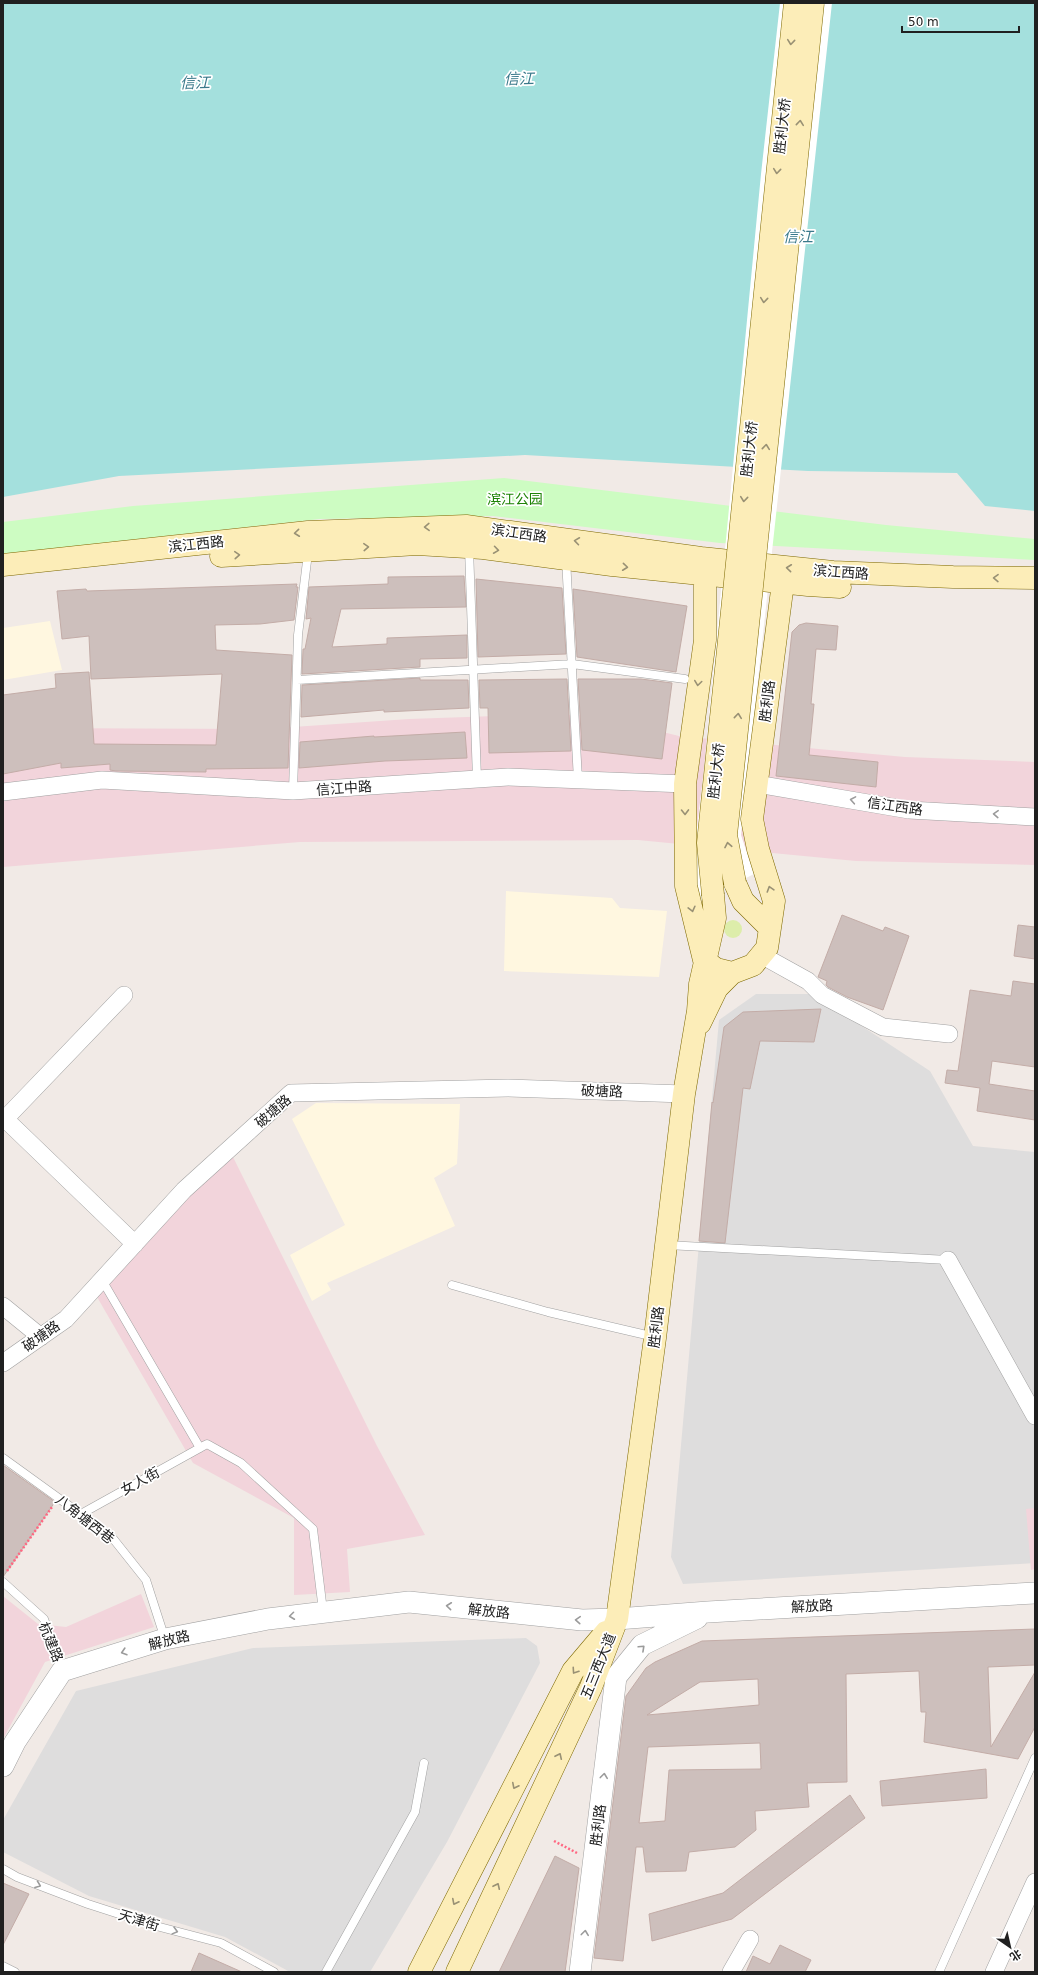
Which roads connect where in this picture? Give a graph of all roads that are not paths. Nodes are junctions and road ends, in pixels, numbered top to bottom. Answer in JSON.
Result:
{"nodes":[{"id":1,"x":795,"y":3,"type":"edge"},
{"id":2,"x":813,"y":3,"type":"edge"},
{"id":3,"x":469,"y":547,"type":"junction"},
{"id":4,"x":308,"y":550,"type":"junction"},
{"id":5,"x":566,"y":559,"type":"junction"},
{"id":6,"x":3,"y":565,"type":"edge"},
{"id":7,"x":705,"y":575,"type":"junction"},
{"id":8,"x":3,"y":578,"type":"edge"},
{"id":9,"x":1035,"y":578,"type":"edge"},
{"id":10,"x":783,"y":583,"type":"junction"},
{"id":11,"x":1035,"y":593,"type":"edge"},
{"id":12,"x":772,"y":648,"type":"junction"},
{"id":13,"x":706,"y":651,"type":"junction"},
{"id":14,"x":572,"y":664,"type":"junction"},
{"id":15,"x":473,"y":670,"type":"junction"},
{"id":16,"x":685,"y":679,"type":"dead end"},
{"id":17,"x":297,"y":680,"type":"junction"},
{"id":18,"x":477,"y":779,"type":"junction"},
{"id":19,"x":578,"y":780,"type":"junction"},
{"id":20,"x":685,"y":784,"type":"junction"},
{"id":21,"x":757,"y":784,"type":"junction"},
{"id":22,"x":293,"y":791,"type":"junction"},
{"id":23,"x":3,"y":792,"type":"edge"},
{"id":24,"x":1035,"y":817,"type":"edge"},
{"id":25,"x":769,"y":927,"type":"junction"},
{"id":26,"x":761,"y":955,"type":"junction"},
{"id":27,"x":704,"y":960,"type":"junction"},
{"id":28,"x":732,"y":973,"type":"junction"},
{"id":29,"x":124,"y":995,"type":"dead end"},
{"id":30,"x":949,"y":1034,"type":"dead end"},
{"id":31,"x":694,"y":1035,"type":"junction"},
{"id":32,"x":684,"y":1094,"type":"junction"},
{"id":33,"x":4,"y":1119,"type":"edge"},
{"id":34,"x":135,"y":1244,"type":"junction"},
{"id":35,"x":666,"y":1245,"type":"junction"},
{"id":36,"x":948,"y":1260,"type":"joint"},
{"id":37,"x":102,"y":1280,"type":"junction"},
{"id":38,"x":452,"y":1285,"type":"dead end"},
{"id":39,"x":3,"y":1306,"type":"edge"},
{"id":40,"x":41,"y":1337,"type":"junction"},
{"id":41,"x":655,"y":1338,"type":"junction"},
{"id":42,"x":3,"y":1363,"type":"edge"},
{"id":43,"x":1035,"y":1416,"type":"edge"},
{"id":44,"x":200,"y":1448,"type":"junction"},
{"id":45,"x":3,"y":1458,"type":"edge"},
{"id":46,"x":80,"y":1514,"type":"junction"},
{"id":47,"x":3,"y":1582,"type":"edge"},
{"id":48,"x":1035,"y":1592,"type":"edge"},
{"id":49,"x":323,"y":1612,"type":"junction"},
{"id":50,"x":708,"y":1612,"type":"junction"},
{"id":51,"x":617,"y":1619,"type":"junction"},
{"id":52,"x":165,"y":1639,"type":"junction"},
{"id":53,"x":62,"y":1671,"type":"junction"},
{"id":54,"x":1035,"y":1758,"type":"edge"},
{"id":55,"x":424,"y":1763,"type":"dead end"},
{"id":56,"x":3,"y":1766,"type":"edge"},
{"id":57,"x":3,"y":1869,"type":"edge"},
{"id":58,"x":1035,"y":1882,"type":"edge"},
{"id":59,"x":750,"y":1939,"type":"dead end"},
{"id":60,"x":3,"y":1966,"type":"edge"},
{"id":61,"x":15,"y":1972,"type":"edge"},
{"id":62,"x":274,"y":1972,"type":"edge"},
{"id":63,"x":326,"y":1972,"type":"edge"},
{"id":64,"x":419,"y":1972,"type":"edge"},
{"id":65,"x":457,"y":1972,"type":"edge"},
{"id":66,"x":580,"y":1972,"type":"edge"},
{"id":67,"x":731,"y":1972,"type":"edge"},
{"id":68,"x":939,"y":1972,"type":"edge"},
{"id":69,"x":994,"y":1972,"type":"edge"}],
"edges":[{"from":1,"to":27,"type":"main road","name":"胜利大桥","one_way":true,"bridge":true},
{"from":25,"to":2,"type":"main road","name":"胜利大桥","one_way":true,"bridge":true},
{"from":4,"to":3,"type":"main road","name":"滨江西路","one_way":true},
{"from":3,"to":5,"type":"main road","name":"滨江西路","one_way":true},
{"from":3,"to":15,"type":"lane"},
{"from":8,"to":4,"type":"main road","name":"滨江西路","one_way":true},
{"from":4,"to":17,"type":"lane"},
{"from":5,"to":7,"type":"main road","name":"滨江西路","one_way":true},
{"from":5,"to":14,"type":"lane"},
{"from":9,"to":6,"type":"main road","name":"滨江西路","one_way":true},
{"from":7,"to":10,"type":"main road","name":"滨江西路"},
{"from":7,"to":13,"type":"main road"},
{"from":10,"to":11,"type":"main road","name":"滨江西路"},
{"from":10,"to":12,"type":"main road","name":"胜利路"},
{"from":12,"to":13,"type":"main road"},
{"from":12,"to":21,"type":"main road","name":"胜利路"},
{"from":13,"to":20,"type":"main road","one_way":true},
{"from":14,"to":15,"type":"lane"},
{"from":14,"to":16,"type":"lane"},
{"from":14,"to":19,"type":"lane"},
{"from":15,"to":17,"type":"lane"},
{"from":15,"to":18,"type":"lane"},
{"from":17,"to":22,"type":"lane"},
{"from":18,"to":19,"type":"street","name":"信江中路"},
{"from":18,"to":22,"type":"street","name":"信江中路"},
{"from":19,"to":20,"type":"street","name":"信江中路"},
{"from":20,"to":27,"type":"main road","one_way":true},
{"from":24,"to":21,"type":"street","name":"信江西路","one_way":true},
{"from":25,"to":21,"type":"main road","name":"胜利路","one_way":true},
{"from":22,"to":23,"type":"street","name":"信江中路"},
{"from":25,"to":26,"type":"main road","name":"胜利路"},
{"from":26,"to":28,"type":"main road"},
{"from":26,"to":30,"type":"street"},
{"from":27,"to":28,"type":"main road"},
{"from":27,"to":31,"type":"main road","name":"胜利大桥"},
{"from":28,"to":31,"type":"main road"},
{"from":29,"to":33,"type":"street"},
{"from":31,"to":32,"type":"main road","name":"胜利路"},
{"from":32,"to":34,"type":"street","name":"破塘路"},
{"from":32,"to":35,"type":"main road","name":"胜利路"},
{"from":33,"to":34,"type":"street"},
{"from":34,"to":37,"type":"street","name":"破塘路"},
{"from":35,"to":36,"type":"lane"},
{"from":35,"to":41,"type":"main road","name":"胜利路"},
{"from":36,"to":43,"type":"street"},
{"from":37,"to":40,"type":"street","name":"破塘路"},
{"from":37,"to":44,"type":"lane"},
{"from":38,"to":41,"type":"lane"},
{"from":39,"to":40,"type":"street"},
{"from":40,"to":42,"type":"street","name":"破塘路"},
{"from":41,"to":51,"type":"main road","name":"胜利路"},
{"from":44,"to":46,"type":"lane","name":"女人街"},
{"from":44,"to":49,"type":"lane"},
{"from":45,"to":46,"type":"lane","name":"八角塘西巷"},
{"from":46,"to":52,"type":"lane","name":"八角塘西巷"},
{"from":47,"to":53,"type":"lane","name":"杭建路"},
{"from":48,"to":50,"type":"street","name":"解放路"},
{"from":51,"to":49,"type":"street","name":"解放路","one_way":true},
{"from":49,"to":52,"type":"street","name":"解放路","one_way":true},
{"from":50,"to":51,"type":"street","name":"解放路"},
{"from":66,"to":50,"type":"street","name":"胜利路","one_way":true},
{"from":51,"to":64,"type":"main road","name":"五三西大道","one_way":true},
{"from":65,"to":51,"type":"main road","name":"五三西大道","one_way":true},
{"from":52,"to":53,"type":"street","name":"解放路","one_way":true},
{"from":53,"to":56,"type":"street"},
{"from":54,"to":68,"type":"lane"},
{"from":55,"to":63,"type":"lane"},
{"from":57,"to":62,"type":"lane","name":"天津街","one_way":true},
{"from":58,"to":69,"type":"street"},
{"from":59,"to":67,"type":"street"},
{"from":60,"to":61,"type":"lane"}]}
